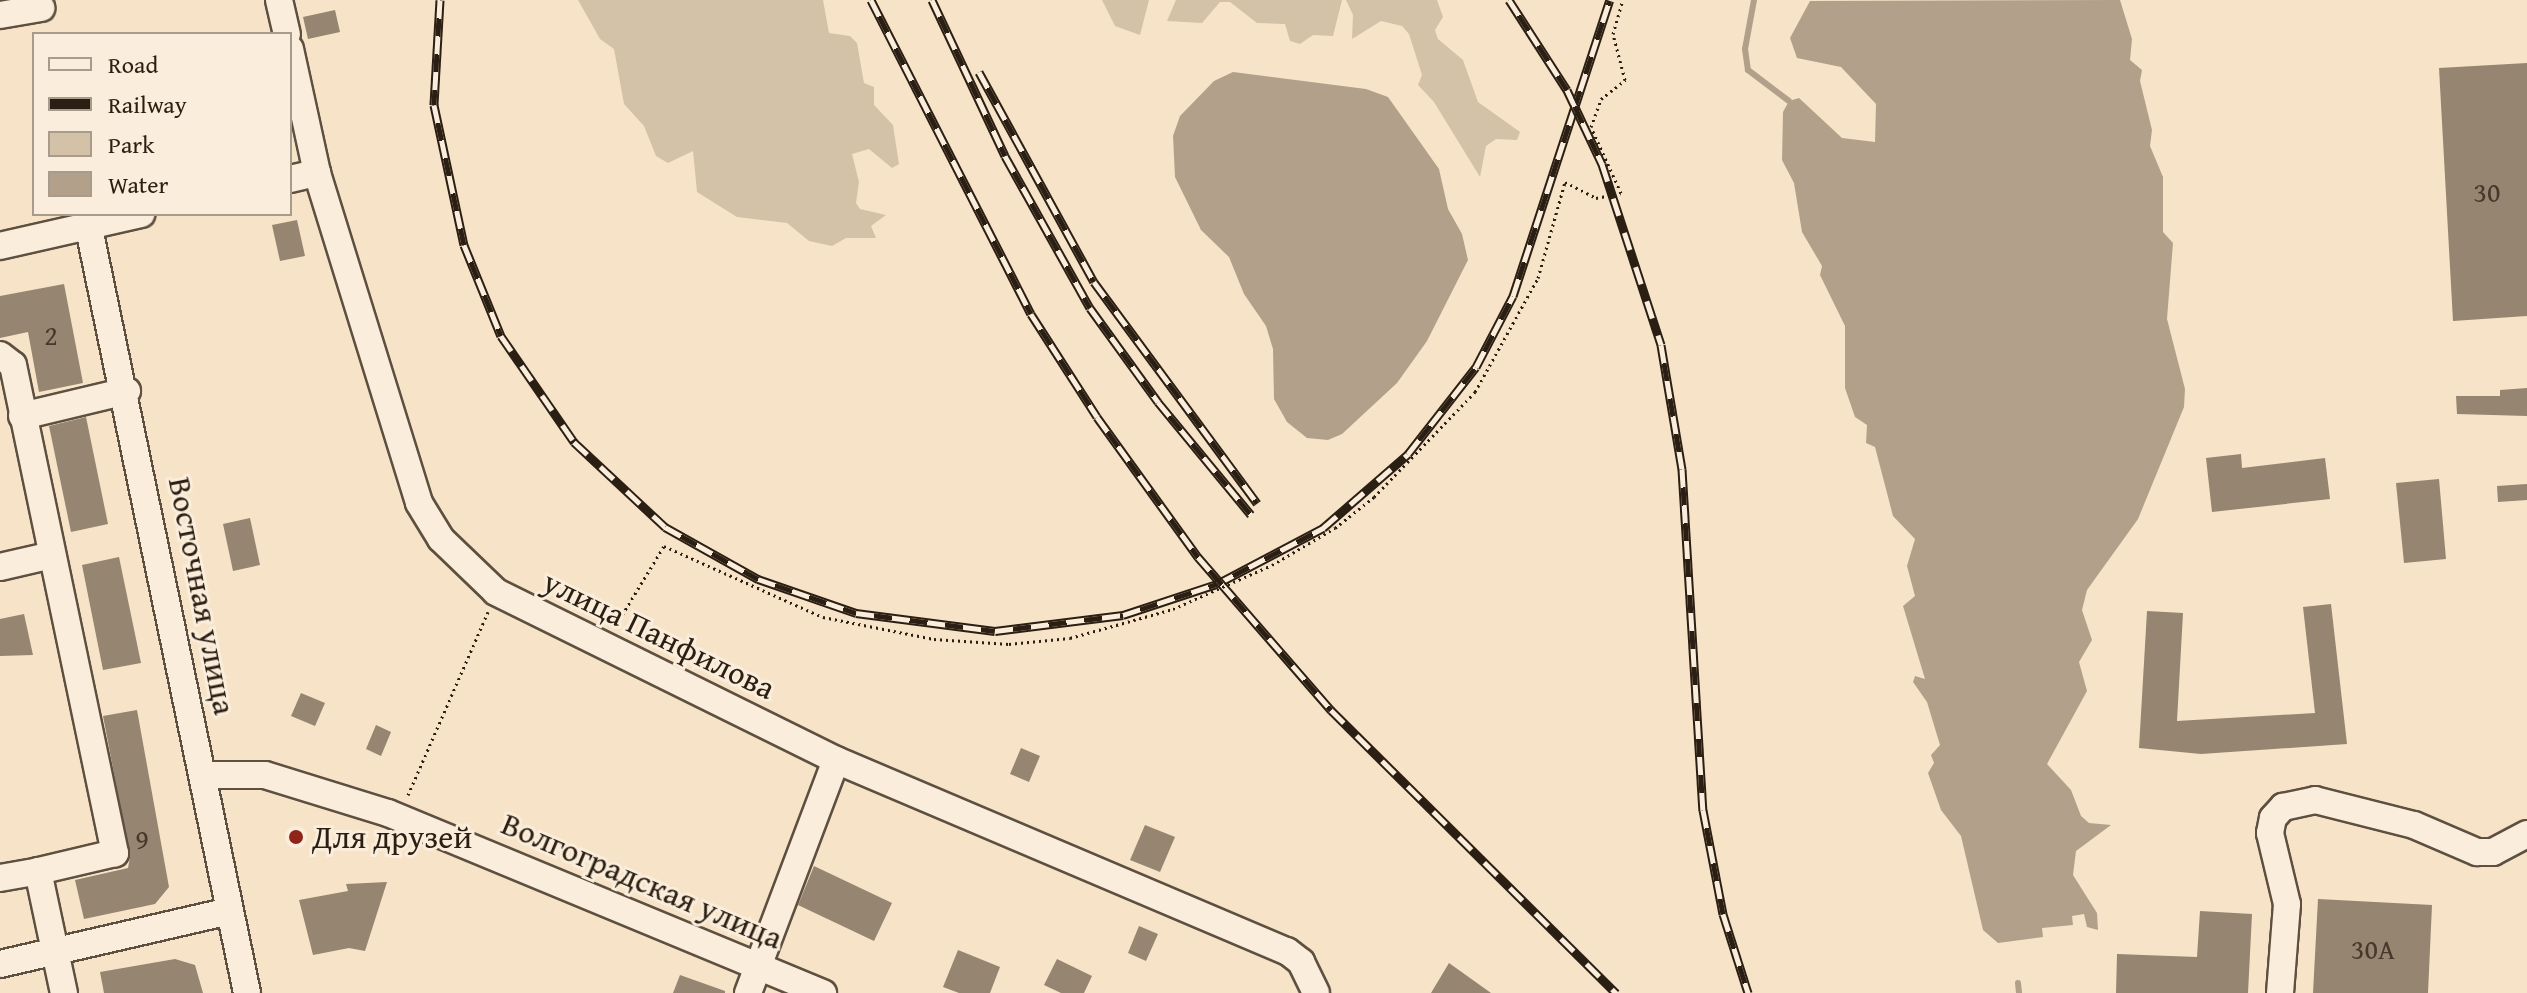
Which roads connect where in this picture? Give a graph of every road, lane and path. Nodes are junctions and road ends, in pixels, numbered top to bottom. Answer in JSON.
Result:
{"nodes":[{"id":1,"x":279,"y":0,"type":"edge"},
{"id":2,"x":1623,"y":0,"type":"edge"},
{"id":3,"x":42,"y":14,"type":"edge"},
{"id":4,"x":0,"y":15,"type":"edge"},
{"id":5,"x":287,"y":32,"type":"edge"},
{"id":6,"x":292,"y":58,"type":"edge"},
{"id":7,"x":317,"y":173,"type":"junction"},
{"id":8,"x":292,"y":179,"type":"edge"},
{"id":9,"x":123,"y":216,"type":"edge"},
{"id":10,"x":88,"y":220,"type":"edge"},
{"id":11,"x":0,"y":246,"type":"edge"},
{"id":12,"x":0,"y":355,"type":"edge"},
{"id":13,"x":127,"y":391,"type":"junction"},
{"id":14,"x":22,"y":416,"type":"junction"},
{"id":15,"x":52,"y":555,"type":"junction"},
{"id":16,"x":0,"y":567,"type":"edge"},
{"id":17,"x":496,"y":592,"type":"junction"},
{"id":18,"x":605,"y":642,"type":"junction"},
{"id":19,"x":836,"y":760,"type":"junction"},
{"id":20,"x":204,"y":775,"type":"junction"},
{"id":21,"x":398,"y":817,"type":"junction"},
{"id":22,"x":2527,"y":834,"type":"edge"},
{"id":23,"x":38,"y":871,"type":"junction"},
{"id":24,"x":0,"y":878,"type":"edge"},
{"id":25,"x":229,"y":911,"type":"junction"},
{"id":26,"x":55,"y":952,"type":"junction"},
{"id":27,"x":0,"y":964,"type":"edge"},
{"id":28,"x":758,"y":967,"type":"junction"},
{"id":29,"x":64,"y":993,"type":"edge"},
{"id":30,"x":247,"y":993,"type":"edge"},
{"id":31,"x":748,"y":993,"type":"edge"},
{"id":32,"x":823,"y":993,"type":"edge"},
{"id":33,"x":1316,"y":993,"type":"edge"},
{"id":34,"x":2280,"y":993,"type":"edge"}],
"edges":[{"from":1,"to":5,"type":"street"},
{"from":2,"to":18,"type":"path","bridge":true},
{"from":3,"to":4,"type":"street"},
{"from":6,"to":7,"type":"street","name":"улица Панфилова"},
{"from":7,"to":8,"type":"street"},
{"from":7,"to":17,"type":"street","name":"улица Панфилова"},
{"from":9,"to":10,"type":"street"},
{"from":10,"to":11,"type":"street"},
{"from":10,"to":13,"type":"street","name":"Восточная улица"},
{"from":12,"to":14,"type":"street"},
{"from":13,"to":14,"type":"street"},
{"from":13,"to":20,"type":"street","name":"Восточная улица"},
{"from":14,"to":15,"type":"street"},
{"from":15,"to":16,"type":"street"},
{"from":15,"to":23,"type":"street"},
{"from":17,"to":18,"type":"street","name":"улица Панфилова"},
{"from":17,"to":21,"type":"path"},
{"from":18,"to":19,"type":"street","name":"улица Панфилова"},
{"from":19,"to":28,"type":"street"},
{"from":19,"to":33,"type":"street","name":"улица Панфилова"},
{"from":20,"to":21,"type":"street","name":"Волгоградская улица"},
{"from":20,"to":25,"type":"street","name":"Восточная улица"},
{"from":21,"to":28,"type":"street","name":"Волгоградская улица"},
{"from":22,"to":34,"type":"street"},
{"from":23,"to":24,"type":"street"},
{"from":23,"to":26,"type":"street"},
{"from":25,"to":26,"type":"street"},
{"from":25,"to":30,"type":"street","name":"Восточная улица"},
{"from":26,"to":27,"type":"street"},
{"from":26,"to":29,"type":"street"},
{"from":28,"to":31,"type":"street"},
{"from":28,"to":32,"type":"street","name":"Волгоградская улица"}]}
